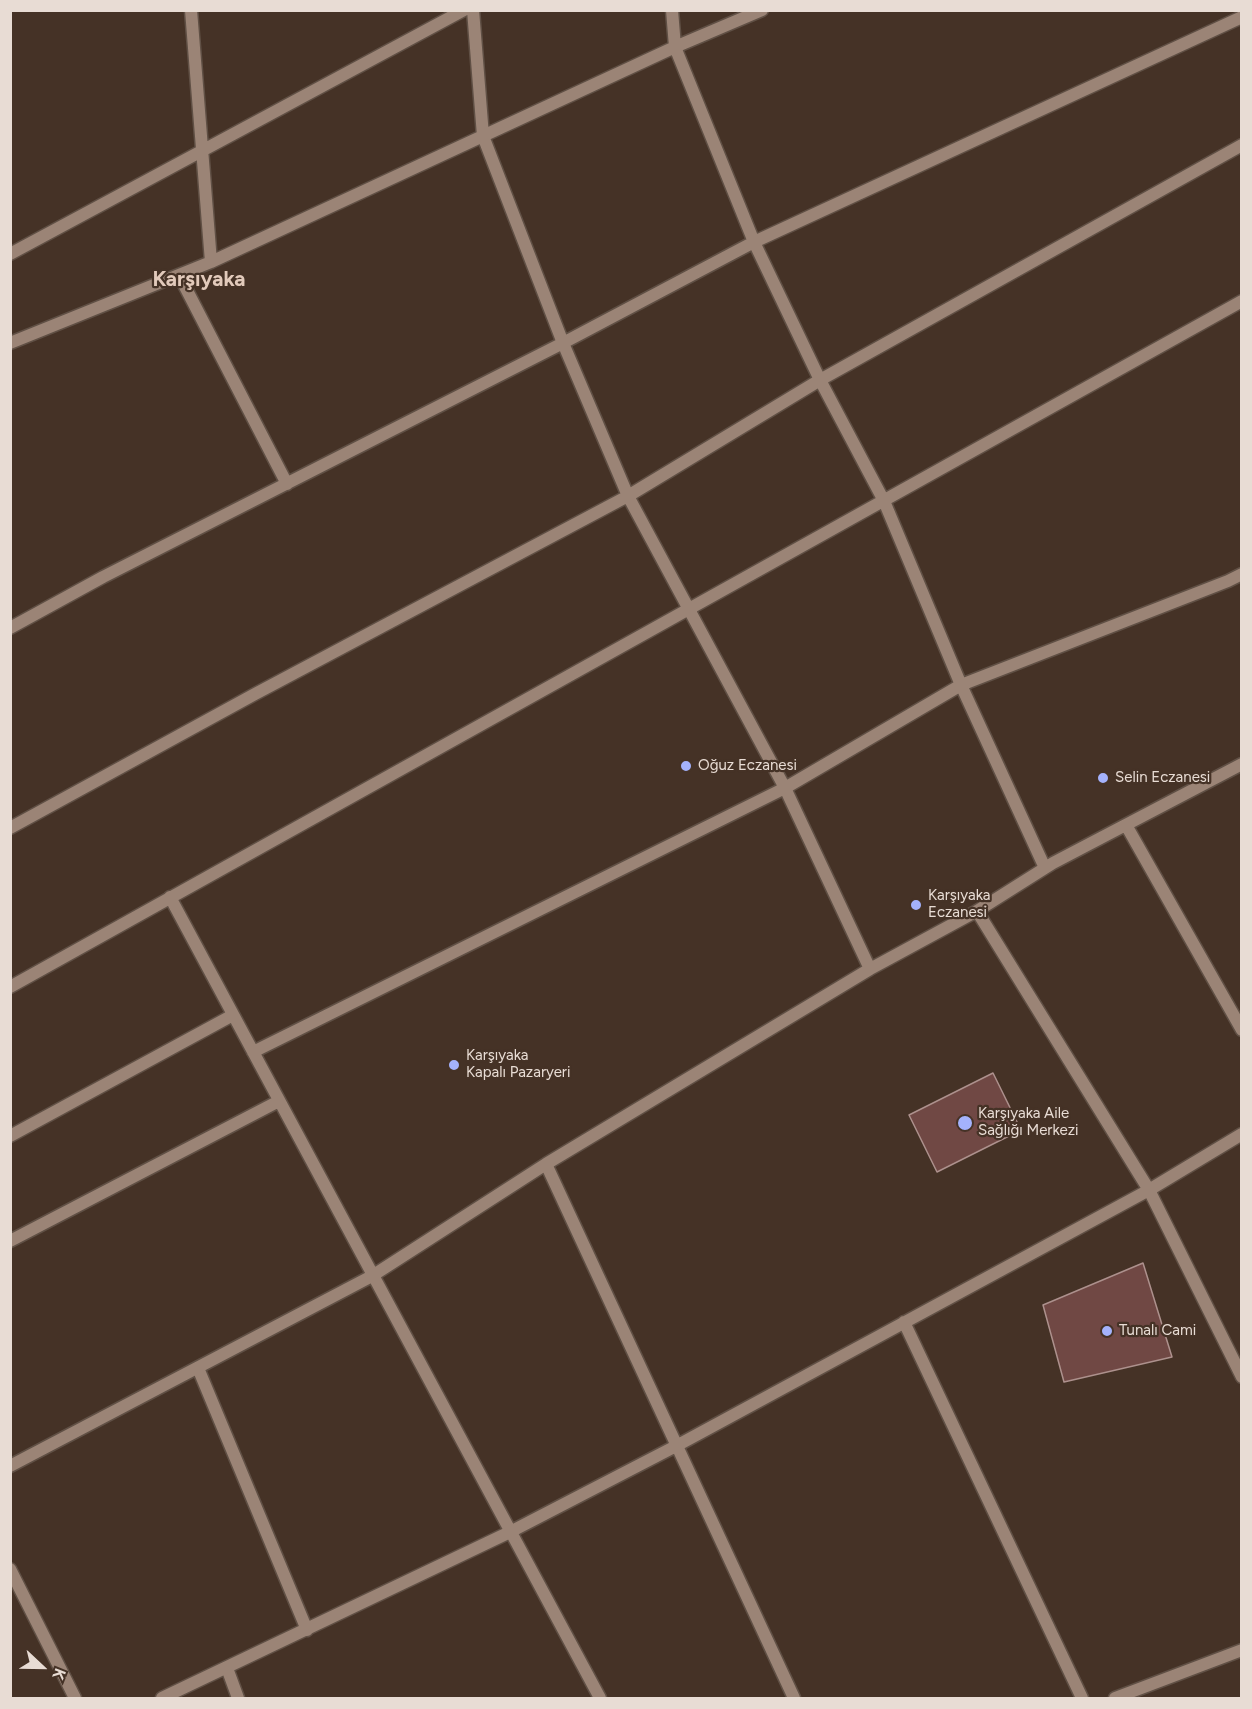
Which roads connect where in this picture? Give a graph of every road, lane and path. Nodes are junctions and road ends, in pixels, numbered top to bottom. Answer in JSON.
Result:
{"nodes":[{"id":1,"x":191,"y":10,"type":"edge"},
{"id":2,"x":464,"y":10,"type":"edge"},
{"id":3,"x":473,"y":10,"type":"edge"},
{"id":4,"x":672,"y":10,"type":"edge"},
{"id":5,"x":762,"y":10,"type":"edge"},
{"id":6,"x":1242,"y":17,"type":"edge"},
{"id":7,"x":675,"y":47,"type":"junction"},
{"id":8,"x":483,"y":136,"type":"junction"},
{"id":9,"x":1242,"y":145,"type":"edge"},
{"id":10,"x":202,"y":152,"type":"junction"},
{"id":11,"x":754,"y":242,"type":"junction"},
{"id":12,"x":10,"y":254,"type":"edge"},
{"id":13,"x":211,"y":262,"type":"junction"},
{"id":14,"x":179,"y":275,"type":"junction"},
{"id":15,"x":1242,"y":301,"type":"edge"},
{"id":16,"x":10,"y":343,"type":"edge"},
{"id":17,"x":563,"y":344,"type":"junction"},
{"id":18,"x":820,"y":380,"type":"junction"},
{"id":19,"x":286,"y":484,"type":"junction"},
{"id":20,"x":628,"y":496,"type":"junction"},
{"id":21,"x":884,"y":501,"type":"junction"},
{"id":22,"x":1242,"y":574,"type":"edge"},
{"id":23,"x":690,"y":610,"type":"junction"},
{"id":24,"x":10,"y":628,"type":"edge"},
{"id":25,"x":961,"y":685,"type":"junction"},
{"id":26,"x":1242,"y":764,"type":"edge"},
{"id":27,"x":785,"y":788,"type":"junction"},
{"id":28,"x":1126,"y":825,"type":"junction"},
{"id":29,"x":10,"y":828,"type":"edge"},
{"id":30,"x":1045,"y":868,"type":"junction"},
{"id":31,"x":170,"y":897,"type":"junction"},
{"id":32,"x":977,"y":911,"type":"junction"},
{"id":33,"x":870,"y":969,"type":"junction"},
{"id":34,"x":10,"y":987,"type":"edge"},
{"id":35,"x":233,"y":1015,"type":"junction"},
{"id":36,"x":1242,"y":1030,"type":"edge"},
{"id":37,"x":253,"y":1052,"type":"junction"},
{"id":38,"x":279,"y":1101,"type":"junction"},
{"id":39,"x":1242,"y":1134,"type":"edge"},
{"id":40,"x":10,"y":1136,"type":"edge"},
{"id":41,"x":546,"y":1164,"type":"junction"},
{"id":42,"x":1149,"y":1190,"type":"junction"},
{"id":43,"x":10,"y":1241,"type":"edge"},
{"id":44,"x":372,"y":1276,"type":"junction"},
{"id":45,"x":904,"y":1322,"type":"junction"},
{"id":46,"x":198,"y":1368,"type":"junction"},
{"id":47,"x":1242,"y":1377,"type":"edge"},
{"id":48,"x":678,"y":1445,"type":"junction"},
{"id":49,"x":10,"y":1466,"type":"edge"},
{"id":50,"x":510,"y":1532,"type":"junction"},
{"id":51,"x":10,"y":1569,"type":"edge"},
{"id":52,"x":307,"y":1630,"type":"junction"},
{"id":53,"x":1242,"y":1650,"type":"edge"},
{"id":54,"x":227,"y":1668,"type":"junction"},
{"id":55,"x":1134,"y":1695,"type":"edge"},
{"id":56,"x":75,"y":1698,"type":"edge"},
{"id":57,"x":162,"y":1698,"type":"edge"},
{"id":58,"x":238,"y":1698,"type":"edge"},
{"id":59,"x":600,"y":1698,"type":"edge"},
{"id":60,"x":794,"y":1698,"type":"edge"},
{"id":61,"x":1082,"y":1698,"type":"edge"},
{"id":62,"x":1115,"y":1698,"type":"edge"}],
"edges":[{"from":1,"to":10,"type":"street"},
{"from":2,"to":10,"type":"street"},
{"from":3,"to":8,"type":"street"},
{"from":4,"to":7,"type":"street"},
{"from":5,"to":7,"type":"street"},
{"from":6,"to":11,"type":"street"},
{"from":7,"to":8,"type":"street"},
{"from":7,"to":11,"type":"street"},
{"from":8,"to":13,"type":"street"},
{"from":8,"to":17,"type":"street"},
{"from":9,"to":18,"type":"street"},
{"from":10,"to":12,"type":"street"},
{"from":10,"to":13,"type":"street"},
{"from":11,"to":17,"type":"street"},
{"from":11,"to":18,"type":"street"},
{"from":13,"to":14,"type":"street"},
{"from":14,"to":16,"type":"street"},
{"from":14,"to":19,"type":"street"},
{"from":15,"to":21,"type":"street"},
{"from":17,"to":19,"type":"street"},
{"from":17,"to":20,"type":"street"},
{"from":18,"to":20,"type":"street"},
{"from":18,"to":21,"type":"street"},
{"from":19,"to":24,"type":"street"},
{"from":20,"to":23,"type":"street"},
{"from":20,"to":29,"type":"street"},
{"from":21,"to":23,"type":"street"},
{"from":21,"to":25,"type":"street"},
{"from":22,"to":25,"type":"street"},
{"from":23,"to":27,"type":"street"},
{"from":23,"to":31,"type":"street"},
{"from":25,"to":27,"type":"street"},
{"from":25,"to":30,"type":"street"},
{"from":26,"to":28,"type":"street"},
{"from":27,"to":33,"type":"street"},
{"from":27,"to":37,"type":"street"},
{"from":28,"to":30,"type":"street"},
{"from":28,"to":36,"type":"street"},
{"from":30,"to":32,"type":"street"},
{"from":31,"to":34,"type":"street"},
{"from":31,"to":35,"type":"street"},
{"from":32,"to":33,"type":"street"},
{"from":32,"to":42,"type":"street"},
{"from":33,"to":41,"type":"street"},
{"from":35,"to":37,"type":"street"},
{"from":35,"to":40,"type":"street"},
{"from":37,"to":38,"type":"street"},
{"from":38,"to":43,"type":"street"},
{"from":38,"to":44,"type":"street"},
{"from":39,"to":42,"type":"street"},
{"from":41,"to":44,"type":"street"},
{"from":41,"to":48,"type":"street"},
{"from":42,"to":45,"type":"street"},
{"from":42,"to":47,"type":"street"},
{"from":44,"to":46,"type":"street"},
{"from":44,"to":50,"type":"street"},
{"from":45,"to":48,"type":"street"},
{"from":45,"to":61,"type":"street"},
{"from":46,"to":49,"type":"street"},
{"from":46,"to":52,"type":"street"},
{"from":48,"to":50,"type":"street"},
{"from":48,"to":60,"type":"street"},
{"from":50,"to":52,"type":"street"},
{"from":50,"to":59,"type":"street"},
{"from":51,"to":56,"type":"street"},
{"from":52,"to":54,"type":"street"},
{"from":53,"to":55,"type":"street"},
{"from":54,"to":57,"type":"street"},
{"from":54,"to":58,"type":"street"},
{"from":55,"to":62,"type":"street"}]}
